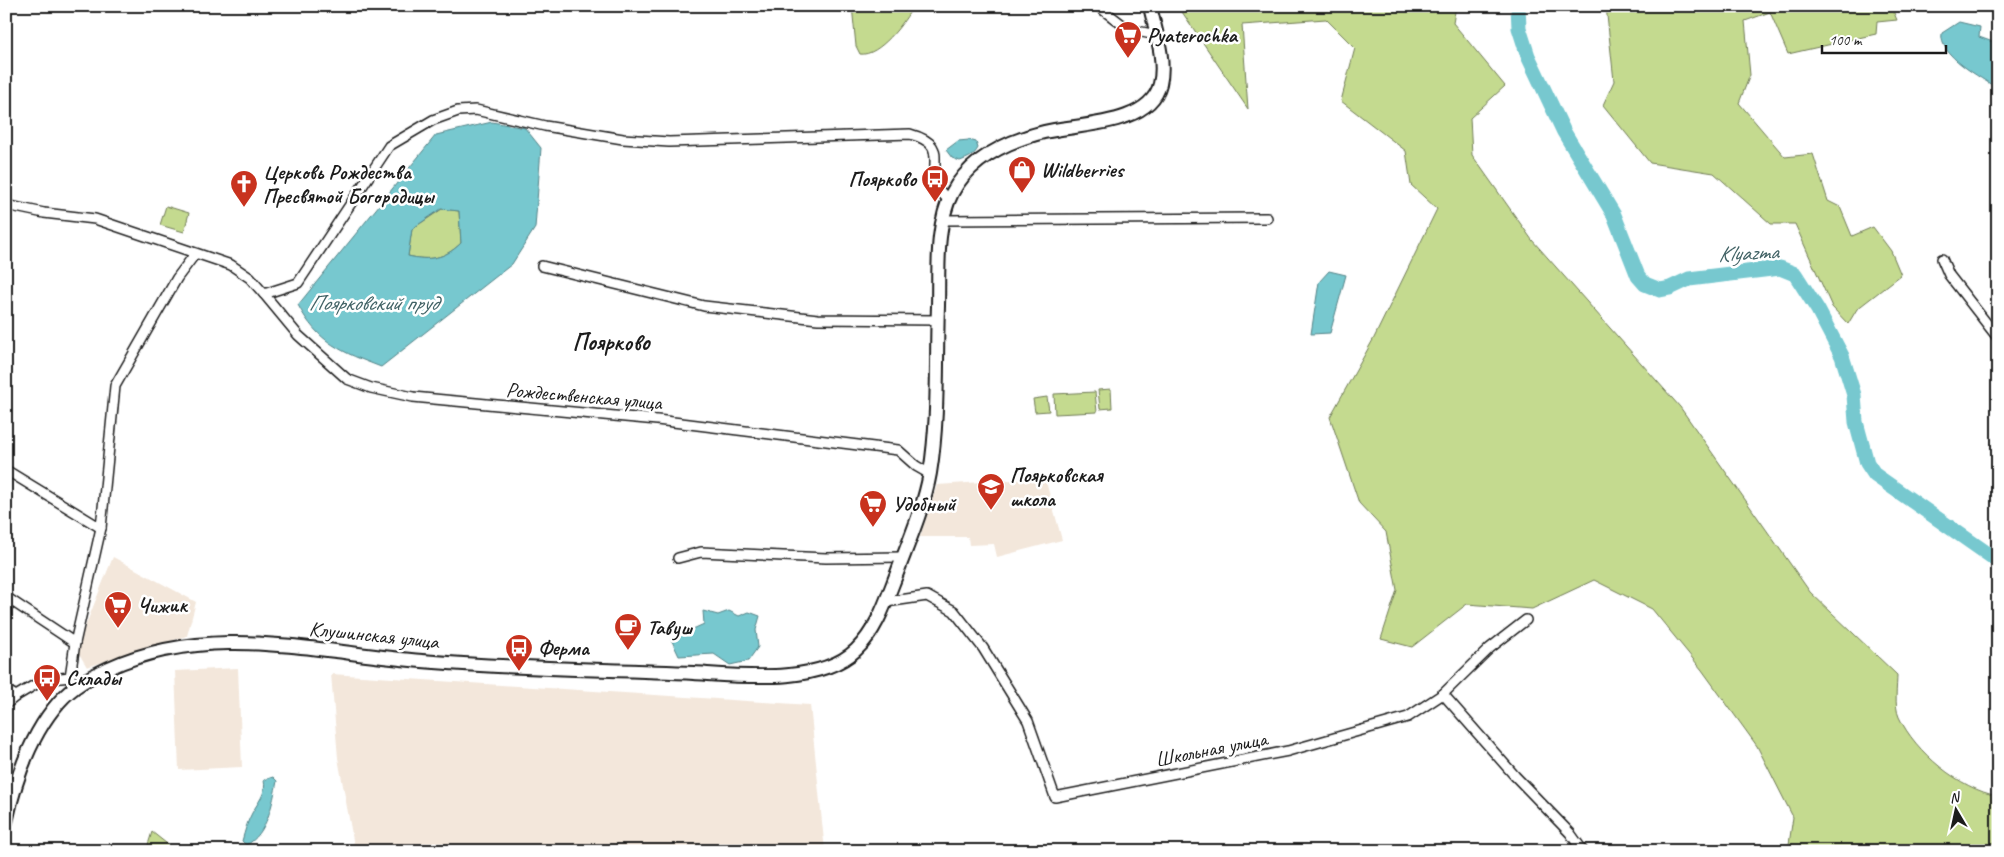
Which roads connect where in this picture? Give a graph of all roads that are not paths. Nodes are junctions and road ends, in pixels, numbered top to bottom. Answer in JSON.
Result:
{"nodes":[{"id":1,"x":1098,"y":6,"type":"edge"},
{"id":2,"x":1150,"y":6,"type":"edge"},
{"id":3,"x":1156,"y":35,"type":"junction"},
{"id":4,"x":948,"y":199,"type":"junction"},
{"id":5,"x":6,"y":205,"type":"edge"},
{"id":6,"x":1266,"y":218,"type":"dead end"},
{"id":7,"x":943,"y":220,"type":"junction"},
{"id":8,"x":195,"y":254,"type":"junction"},
{"id":9,"x":1942,"y":259,"type":"dead end"},
{"id":10,"x":542,"y":266,"type":"dead end"},
{"id":11,"x":264,"y":294,"type":"junction"},
{"id":12,"x":938,"y":320,"type":"junction"},
{"id":13,"x":1998,"y":338,"type":"edge"},
{"id":14,"x":6,"y":470,"type":"edge"},
{"id":15,"x":930,"y":474,"type":"junction"},
{"id":16,"x":101,"y":528,"type":"junction"},
{"id":17,"x":903,"y":557,"type":"junction"},
{"id":18,"x":678,"y":558,"type":"dead end"},
{"id":19,"x":6,"y":597,"type":"edge"},
{"id":20,"x":886,"y":602,"type":"junction"},
{"id":21,"x":1526,"y":620,"type":"dead end"},
{"id":22,"x":75,"y":643,"type":"junction"},
{"id":23,"x":72,"y":683,"type":"junction"},
{"id":24,"x":6,"y":690,"type":"edge"},
{"id":25,"x":1443,"y":694,"type":"junction"},
{"id":26,"x":16,"y":696,"type":"junction"},
{"id":27,"x":6,"y":704,"type":"edge"},
{"id":28,"x":6,"y":822,"type":"edge"},
{"id":29,"x":1584,"y":851,"type":"edge"}],
"edges":[{"from":1,"to":3,"type":"street"},
{"from":2,"to":3,"type":"main road"},
{"from":3,"to":4,"type":"main road"},
{"from":4,"to":7,"type":"main road","name":"Клушинская улица"},
{"from":4,"to":11,"type":"street"},
{"from":5,"to":8,"type":"street","name":"Рождественская улица"},
{"from":6,"to":7,"type":"street"},
{"from":7,"to":12,"type":"main road","name":"Клушинская улица"},
{"from":8,"to":11,"type":"street","name":"Рождественская улица"},
{"from":8,"to":16,"type":"street"},
{"from":9,"to":13,"type":"street"},
{"from":10,"to":12,"type":"street"},
{"from":11,"to":15,"type":"street","name":"Рождественская улица"},
{"from":12,"to":15,"type":"main road","name":"Клушинская улица"},
{"from":14,"to":16,"type":"street"},
{"from":15,"to":17,"type":"main road","name":"Клушинская улица"},
{"from":16,"to":22,"type":"street"},
{"from":17,"to":18,"type":"street"},
{"from":17,"to":20,"type":"main road","name":"Клушинская улица"},
{"from":19,"to":22,"type":"street"},
{"from":20,"to":23,"type":"main road","name":"Клушинская улица"},
{"from":20,"to":25,"type":"street","name":"Школьная улица"},
{"from":21,"to":25,"type":"street","name":"Школьная улица"},
{"from":22,"to":23,"type":"street"},
{"from":23,"to":26,"type":"street"},
{"from":23,"to":28,"type":"main road","name":"Клушинская улица"},
{"from":24,"to":26,"type":"street"},
{"from":25,"to":29,"type":"street"},
{"from":26,"to":27,"type":"street"}]}
